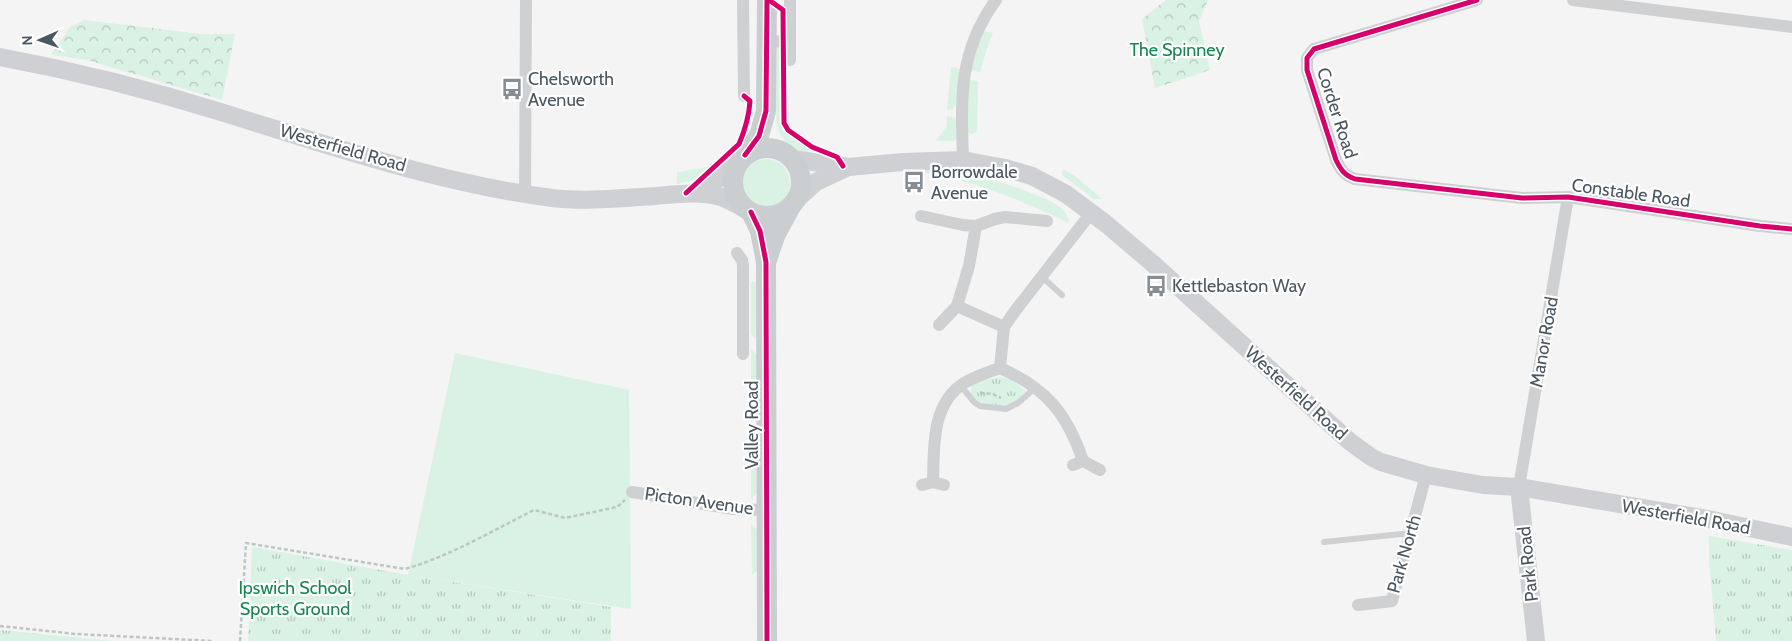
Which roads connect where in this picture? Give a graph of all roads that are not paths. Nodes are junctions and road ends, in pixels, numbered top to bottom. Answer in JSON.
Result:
{"nodes":[{"id":1,"x":526,"y":0,"type":"edge"},
{"id":2,"x":743,"y":0,"type":"edge"},
{"id":3,"x":767,"y":0,"type":"edge"},
{"id":4,"x":790,"y":0,"type":"edge"},
{"id":5,"x":996,"y":0,"type":"edge"},
{"id":6,"x":1477,"y":0,"type":"edge"},
{"id":7,"x":1573,"y":0,"type":"edge"},
{"id":8,"x":1792,"y":27,"type":"edge"},
{"id":9,"x":790,"y":41,"type":"junction"},
{"id":10,"x":767,"y":42,"type":"junction"},
{"id":11,"x":0,"y":57,"type":"edge"},
{"id":12,"x":790,"y":60,"type":"dead end"},
{"id":13,"x":767,"y":70,"type":"junction"},
{"id":14,"x":743,"y":72,"type":"junction"},
{"id":15,"x":744,"y":96,"type":"dead end"},
{"id":16,"x":766,"y":111,"type":"junction"},
{"id":17,"x":788,"y":155,"type":"junction"},
{"id":18,"x":742,"y":159,"type":"junction"},
{"id":19,"x":963,"y":160,"type":"junction"},
{"id":20,"x":848,"y":167,"type":"junction"},
{"id":21,"x":1347,"y":176,"type":"joint"},
{"id":22,"x":693,"y":193,"type":"junction"},
{"id":23,"x":525,"y":194,"type":"junction"},
{"id":24,"x":1568,"y":197,"type":"junction"},
{"id":25,"x":793,"y":203,"type":"junction"},
{"id":26,"x":748,"y":210,"type":"junction"},
{"id":27,"x":1091,"y":213,"type":"junction"},
{"id":28,"x":921,"y":216,"type":"dead end"},
{"id":29,"x":1047,"y":221,"type":"dead end"},
{"id":30,"x":976,"y":226,"type":"junction"},
{"id":31,"x":1792,"y":228,"type":"edge"},
{"id":32,"x":737,"y":253,"type":"dead end"},
{"id":33,"x":766,"y":268,"type":"junction"},
{"id":34,"x":743,"y":274,"type":"junction"},
{"id":35,"x":1042,"y":277,"type":"junction"},
{"id":36,"x":1062,"y":295,"type":"dead end"},
{"id":37,"x":957,"y":306,"type":"junction"},
{"id":38,"x":939,"y":325,"type":"dead end"},
{"id":39,"x":1004,"y":327,"type":"junction"},
{"id":40,"x":766,"y":345,"type":"junction"},
{"id":41,"x":1000,"y":368,"type":"junction"},
{"id":42,"x":1036,"y":387,"type":"junction"},
{"id":43,"x":963,"y":390,"type":"junction"},
{"id":44,"x":1100,"y":470,"type":"dead end"},
{"id":45,"x":1426,"y":475,"type":"junction"},
{"id":46,"x":933,"y":484,"type":"dead end"},
{"id":47,"x":1519,"y":488,"type":"junction"},
{"id":48,"x":632,"y":496,"type":"road end"},
{"id":49,"x":766,"y":510,"type":"junction"},
{"id":50,"x":1411,"y":533,"type":"junction"},
{"id":51,"x":1792,"y":537,"type":"edge"},
{"id":52,"x":1324,"y":542,"type":"dead end"},
{"id":53,"x":1358,"y":605,"type":"dead end"},
{"id":54,"x":767,"y":641,"type":"edge"},
{"id":55,"x":1536,"y":641,"type":"edge"}],
"edges":[{"from":1,"to":23,"type":"street"},
{"from":2,"to":14,"type":"street"},
{"from":3,"to":10,"type":"main road"},
{"from":4,"to":9,"type":"street"},
{"from":5,"to":19,"type":"street"},
{"from":6,"to":21,"type":"street","name":"Corder Road"},
{"from":7,"to":8,"type":"street"},
{"from":9,"to":10,"type":"street"},
{"from":9,"to":12,"type":"street"},
{"from":10,"to":13,"type":"main road"},
{"from":11,"to":23,"type":"main road","name":"Westerfield Road"},
{"from":13,"to":14,"type":"street"},
{"from":13,"to":16,"type":"main road"},
{"from":14,"to":15,"type":"street"},
{"from":16,"to":17,"type":"main road"},
{"from":16,"to":18,"type":"main road"},
{"from":17,"to":18,"type":"main road"},
{"from":17,"to":20,"type":"main road","name":"Westerfield Road"},
{"from":17,"to":25,"type":"main road"},
{"from":18,"to":22,"type":"main road","name":"Westerfield Road"},
{"from":18,"to":26,"type":"main road"},
{"from":19,"to":20,"type":"main road","name":"Westerfield Road"},
{"from":19,"to":27,"type":"main road","name":"Westerfield Road"},
{"from":20,"to":25,"type":"main road","name":"Westerfield Road"},
{"from":21,"to":24,"type":"street","name":"Constable Road"},
{"from":22,"to":23,"type":"main road","name":"Westerfield Road"},
{"from":22,"to":26,"type":"main road","name":"Westerfield Road"},
{"from":24,"to":31,"type":"street","name":"Constable Road"},
{"from":24,"to":47,"type":"street","name":"Manor Road"},
{"from":25,"to":26,"type":"main road"},
{"from":25,"to":33,"type":"main road","name":"Valley Road"},
{"from":26,"to":33,"type":"main road","name":"Valley Road"},
{"from":27,"to":35,"type":"street"},
{"from":27,"to":45,"type":"main road","name":"Westerfield Road"},
{"from":28,"to":30,"type":"street"},
{"from":29,"to":30,"type":"street"},
{"from":30,"to":37,"type":"street"},
{"from":32,"to":34,"type":"street"},
{"from":33,"to":34,"type":"street"},
{"from":33,"to":40,"type":"main road","name":"Valley Road"},
{"from":34,"to":40,"type":"street"},
{"from":35,"to":36,"type":"lane"},
{"from":35,"to":39,"type":"street"},
{"from":37,"to":38,"type":"street"},
{"from":37,"to":39,"type":"street"},
{"from":39,"to":41,"type":"street"},
{"from":40,"to":49,"type":"main road","name":"Valley Road"},
{"from":41,"to":42,"type":"street"},
{"from":41,"to":43,"type":"street"},
{"from":42,"to":43,"type":"lane"},
{"from":42,"to":44,"type":"street"},
{"from":43,"to":46,"type":"street"},
{"from":45,"to":47,"type":"main road","name":"Westerfield Road"},
{"from":45,"to":50,"type":"street","name":"Park North"},
{"from":47,"to":51,"type":"main road","name":"Westerfield Road"},
{"from":47,"to":55,"type":"main road","name":"Park Road"},
{"from":48,"to":49,"type":"street","name":"Picton Avenue"},
{"from":49,"to":54,"type":"main road","name":"Valley Road"},
{"from":50,"to":52,"type":"lane"},
{"from":50,"to":53,"type":"street","name":"Park North"}]}
